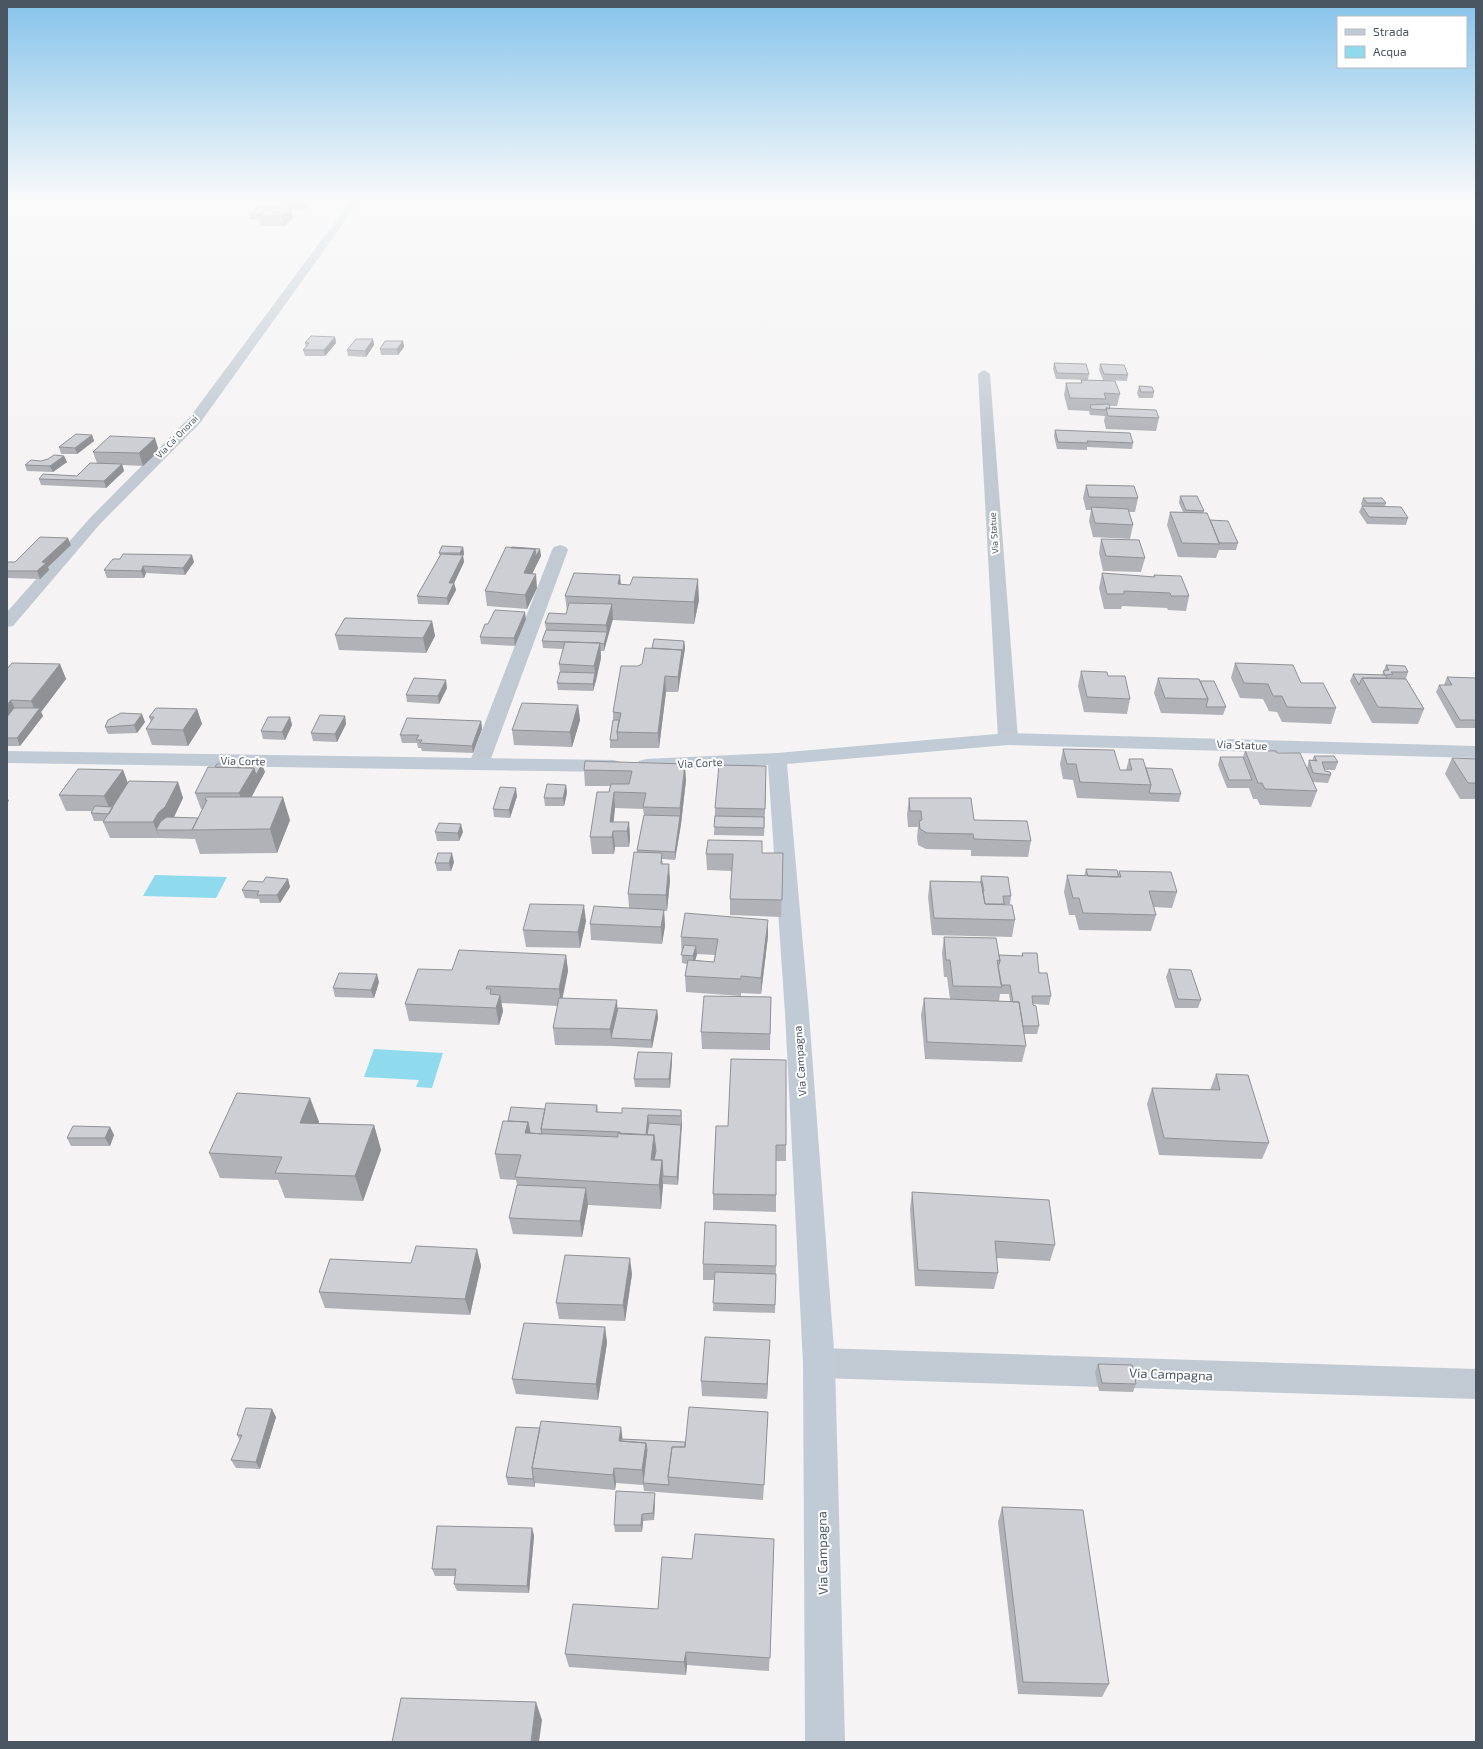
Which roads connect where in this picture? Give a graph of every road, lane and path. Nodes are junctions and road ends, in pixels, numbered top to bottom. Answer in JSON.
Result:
{"nodes":[{"id":1,"x":297,"y":281,"type":"edge"},
{"id":2,"x":984,"y":374,"type":"dead end"},
{"id":3,"x":560,"y":550,"type":"dead end"},
{"id":4,"x":7,"y":622,"type":"edge"},
{"id":5,"x":1008,"y":739,"type":"junction"},
{"id":6,"x":1476,"y":752,"type":"edge"},
{"id":7,"x":7,"y":757,"type":"edge"},
{"id":8,"x":777,"y":759,"type":"junction"},
{"id":9,"x":479,"y":764,"type":"junction"},
{"id":10,"x":819,"y":1363,"type":"junction"},
{"id":11,"x":1476,"y":1384,"type":"edge"},
{"id":12,"x":825,"y":1742,"type":"edge"}],
"edges":[{"from":1,"to":4,"type":"street","name":"Via Ca' Onorai"},
{"from":2,"to":5,"type":"street","name":"Via Statue"},
{"from":3,"to":9,"type":"street"},
{"from":5,"to":6,"type":"main road","name":"Via Statue"},
{"from":5,"to":8,"type":"main road","name":"Via Statue"},
{"from":7,"to":9,"type":"main road","name":"Via Corte"},
{"from":8,"to":9,"type":"main road","name":"Via Corte"},
{"from":8,"to":10,"type":"main road","name":"Via Campagna"},
{"from":10,"to":11,"type":"street","name":"Via Campagna"},
{"from":10,"to":12,"type":"main road","name":"Via Campagna"}]}
